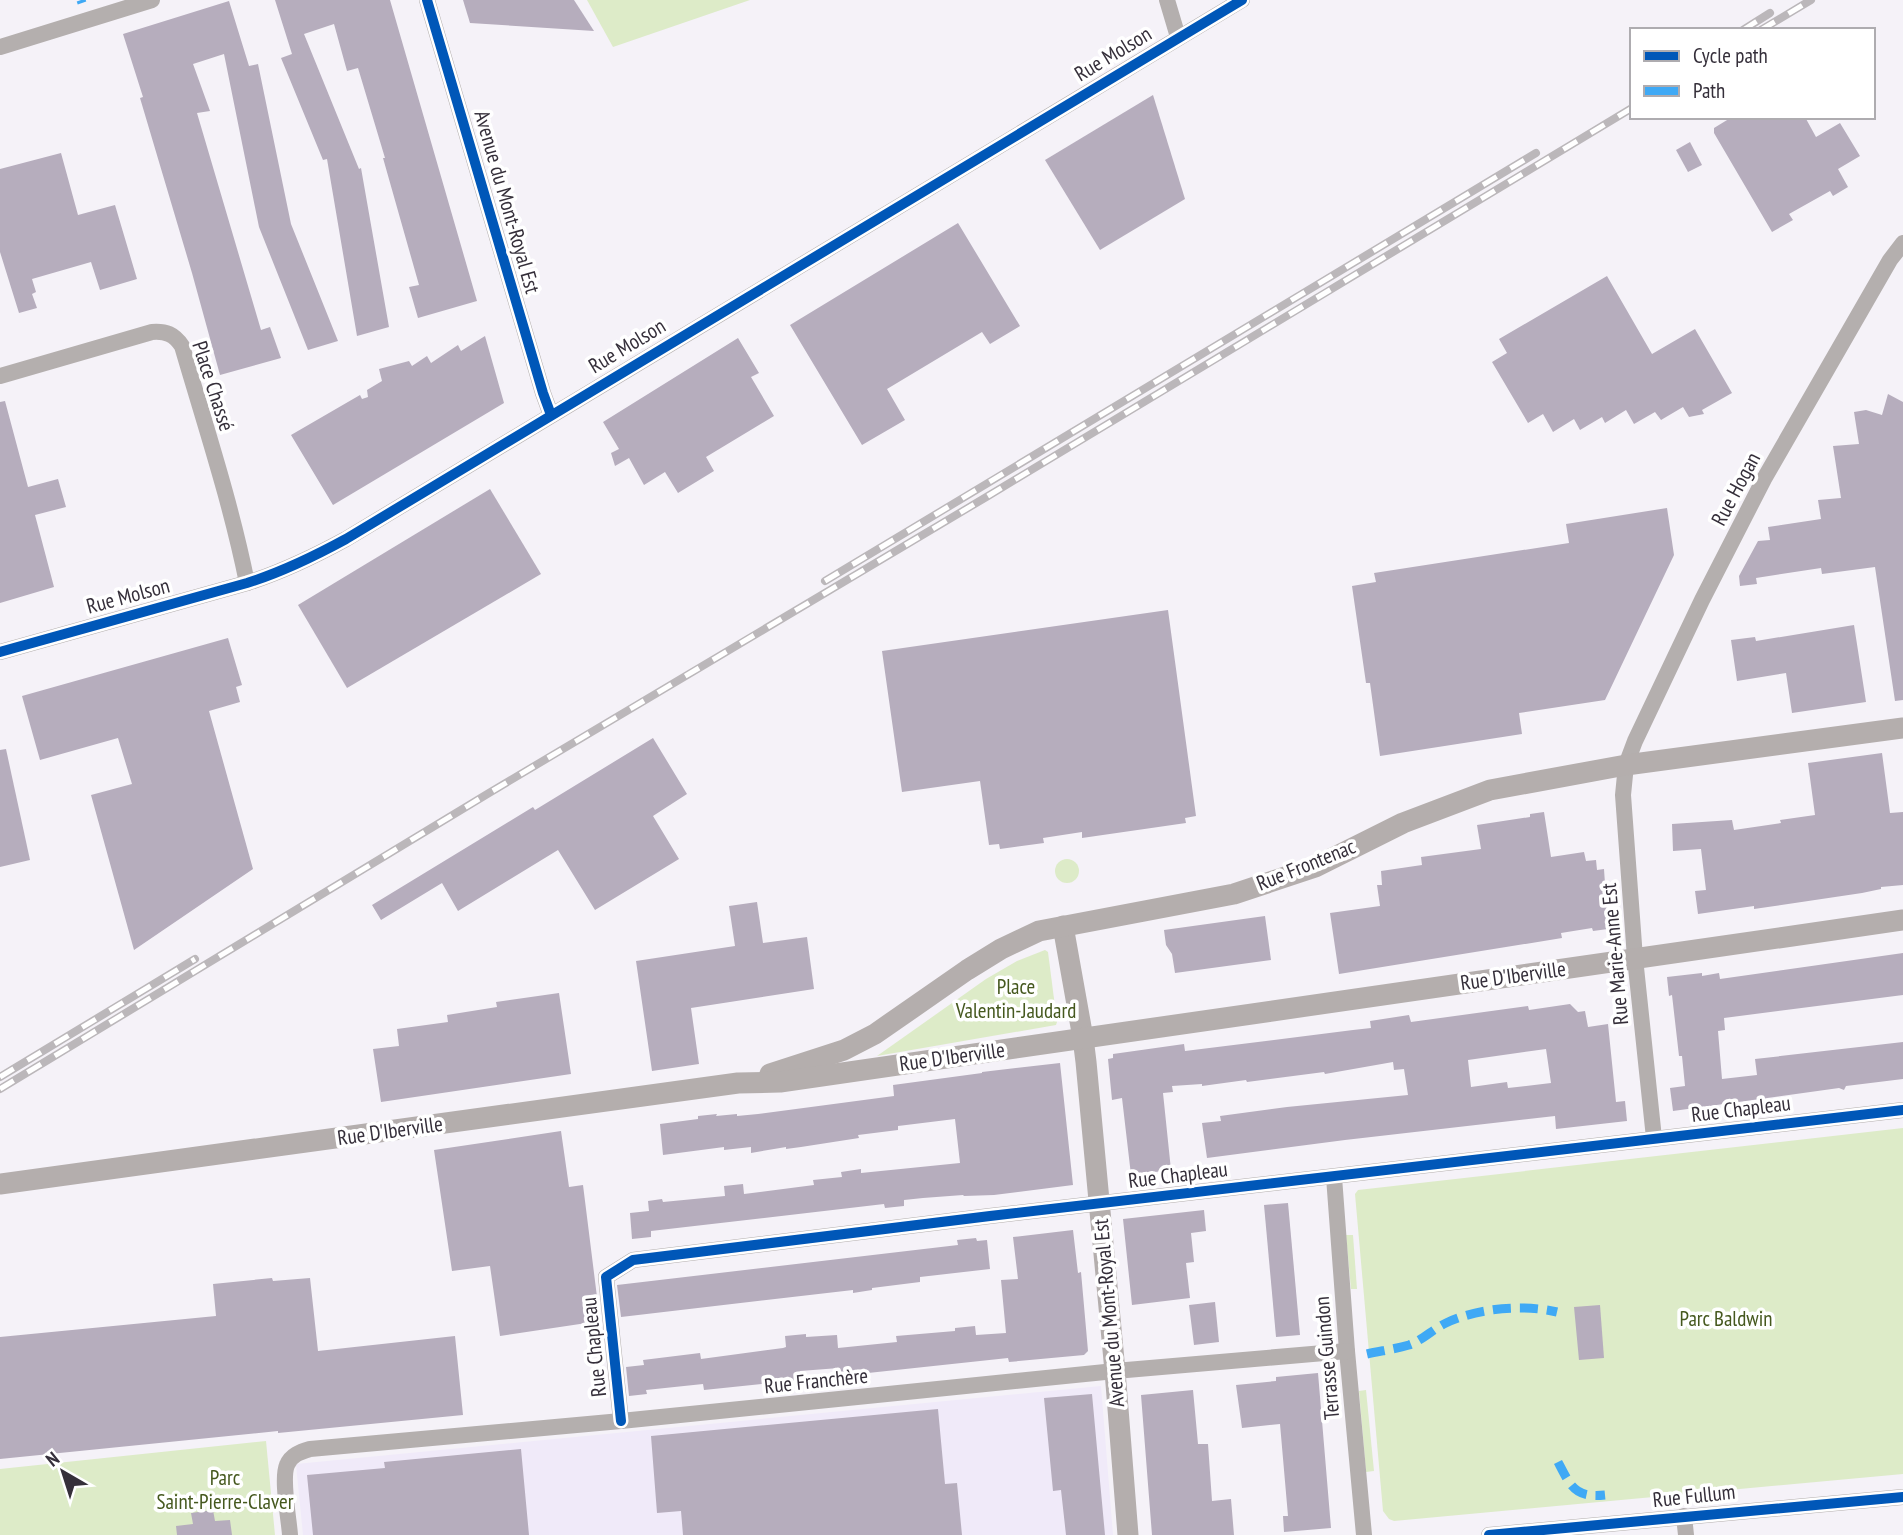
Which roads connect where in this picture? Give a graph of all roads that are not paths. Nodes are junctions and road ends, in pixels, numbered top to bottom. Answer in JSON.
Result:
{"nodes":[{"id":1,"x":152,"y":0,"type":"edge"},
{"id":2,"x":427,"y":0,"type":"edge"},
{"id":3,"x":1167,"y":0,"type":"edge"},
{"id":4,"x":1242,"y":0,"type":"edge"},
{"id":5,"x":1178,"y":37,"type":"junction"},
{"id":6,"x":0,"y":47,"type":"edge"},
{"id":7,"x":1903,"y":243,"type":"edge"},
{"id":8,"x":0,"y":376,"type":"edge"},
{"id":9,"x":551,"y":415,"type":"junction"},
{"id":10,"x":247,"y":583,"type":"junction"},
{"id":11,"x":0,"y":652,"type":"edge"},
{"id":12,"x":1903,"y":728,"type":"edge"},
{"id":13,"x":1626,"y":765,"type":"junction"},
{"id":14,"x":1903,"y":920,"type":"edge"},
{"id":15,"x":1063,"y":926,"type":"junction"},
{"id":16,"x":1635,"y":958,"type":"junction"},
{"id":17,"x":1083,"y":1038,"type":"junction"},
{"id":18,"x":738,"y":1083,"type":"junction"},
{"id":19,"x":1903,"y":1110,"type":"edge"},
{"id":20,"x":1654,"y":1138,"type":"junction"},
{"id":21,"x":1334,"y":1177,"type":"junction"},
{"id":22,"x":0,"y":1184,"type":"edge"},
{"id":23,"x":1098,"y":1204,"type":"junction"},
{"id":24,"x":1347,"y":1351,"type":"junction"},
{"id":25,"x":1115,"y":1371,"type":"junction"},
{"id":26,"x":621,"y":1422,"type":"junction"},
{"id":27,"x":1903,"y":1496,"type":"edge"},
{"id":28,"x":1684,"y":1516,"type":"junction"},
{"id":29,"x":290,"y":1535,"type":"edge"},
{"id":30,"x":1128,"y":1535,"type":"edge"},
{"id":31,"x":1364,"y":1535,"type":"edge"},
{"id":32,"x":1489,"y":1535,"type":"edge"},
{"id":33,"x":1686,"y":1535,"type":"edge"}],
"edges":[{"from":1,"to":6,"type":"street"},
{"from":2,"to":9,"type":"street","name":"Avenue du Mont-Royal Est"},
{"from":3,"to":5,"type":"street"},
{"from":4,"to":5,"type":"street","name":"Rue Molson"},
{"from":5,"to":9,"type":"street","name":"Rue Molson"},
{"from":7,"to":13,"type":"street","name":"Rue Hogan"},
{"from":8,"to":10,"type":"street","name":"Place Chassé"},
{"from":9,"to":10,"type":"street","name":"Rue Molson"},
{"from":10,"to":11,"type":"street","name":"Rue Molson"},
{"from":12,"to":13,"type":"main road","name":"Rue Frontenac"},
{"from":13,"to":15,"type":"main road","name":"Rue Frontenac"},
{"from":13,"to":16,"type":"street","name":"Rue Marie-Anne Est"},
{"from":14,"to":16,"type":"main road","name":"Rue D'Iberville"},
{"from":15,"to":17,"type":"main road","name":"Avenue du Mont-Royal Est"},
{"from":15,"to":18,"type":"main road","name":"Rue Frontenac"},
{"from":16,"to":17,"type":"main road","name":"Rue D'Iberville"},
{"from":16,"to":20,"type":"street","name":"Rue Marie-Anne Est"},
{"from":17,"to":18,"type":"main road","name":"Rue D'Iberville"},
{"from":17,"to":23,"type":"main road","name":"Avenue du Mont-Royal Est"},
{"from":18,"to":22,"type":"main road","name":"Rue D'Iberville"},
{"from":19,"to":20,"type":"street","name":"Rue Chapleau"},
{"from":20,"to":21,"type":"street","name":"Rue Chapleau"},
{"from":21,"to":23,"type":"street","name":"Rue Chapleau"},
{"from":21,"to":24,"type":"street","name":"Terrasse Guindon"},
{"from":23,"to":25,"type":"main road","name":"Avenue du Mont-Royal Est"},
{"from":23,"to":26,"type":"street","name":"Rue Chapleau"},
{"from":24,"to":25,"type":"street","name":"Rue Franchère"},
{"from":24,"to":31,"type":"street","name":"Terrasse Guindon"},
{"from":25,"to":26,"type":"street","name":"Rue Franchère"},
{"from":25,"to":30,"type":"main road","name":"Avenue du Mont-Royal Est"},
{"from":26,"to":29,"type":"street","name":"Rue Franchère"},
{"from":27,"to":28,"type":"street","name":"Rue Fullum"},
{"from":28,"to":32,"type":"street","name":"Rue Fullum"},
{"from":28,"to":33,"type":"street"}]}
